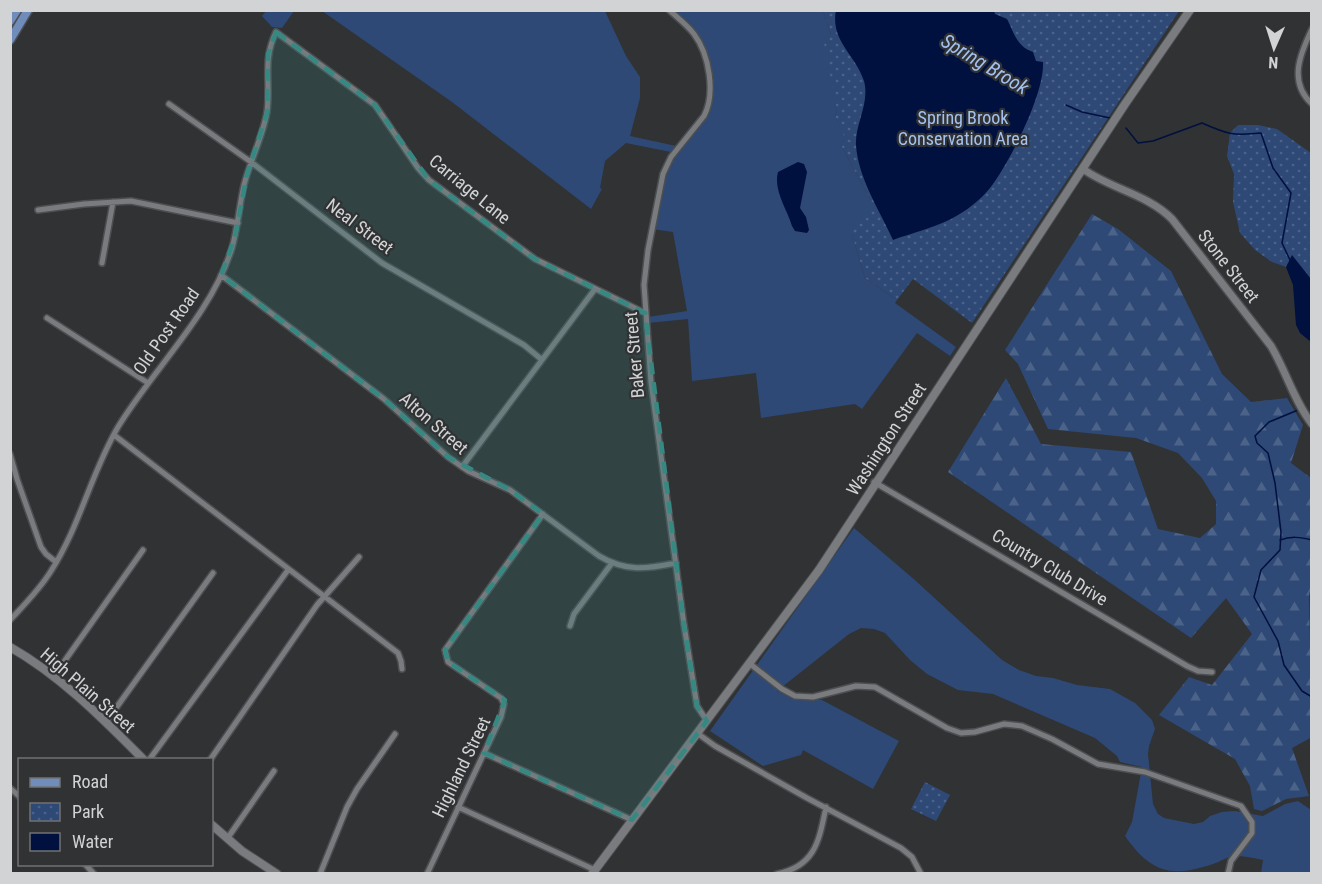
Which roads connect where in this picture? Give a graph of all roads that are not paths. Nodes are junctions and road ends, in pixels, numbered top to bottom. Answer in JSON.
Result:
{"nodes":[{"id":1,"x":17,"y":10,"type":"edge"},
{"id":2,"x":28,"y":10,"type":"edge"},
{"id":3,"x":669,"y":10,"type":"edge"},
{"id":4,"x":1190,"y":10,"type":"edge"},
{"id":5,"x":10,"y":21,"type":"edge"},
{"id":6,"x":1311,"y":29,"type":"edge"},
{"id":7,"x":276,"y":32,"type":"joint"},
{"id":8,"x":10,"y":40,"type":"edge"},
{"id":9,"x":169,"y":104,"type":"dead end"},
{"id":10,"x":1311,"y":104,"type":"edge"},
{"id":11,"x":251,"y":162,"type":"junction"},
{"id":12,"x":1083,"y":169,"type":"junction"},
{"id":13,"x":113,"y":202,"type":"junction"},
{"id":14,"x":38,"y":210,"type":"dead end"},
{"id":15,"x":238,"y":223,"type":"junction"},
{"id":16,"x":102,"y":263,"type":"dead end"},
{"id":17,"x":221,"y":275,"type":"junction"},
{"id":18,"x":595,"y":289,"type":"junction"},
{"id":19,"x":645,"y":313,"type":"junction"},
{"id":20,"x":47,"y":318,"type":"dead end"},
{"id":21,"x":541,"y":359,"type":"junction"},
{"id":22,"x":148,"y":383,"type":"junction"},
{"id":23,"x":1311,"y":424,"type":"edge"},
{"id":24,"x":114,"y":435,"type":"junction"},
{"id":25,"x":10,"y":454,"type":"edge"},
{"id":26,"x":462,"y":467,"type":"junction"},
{"id":27,"x":874,"y":483,"type":"junction"},
{"id":28,"x":543,"y":514,"type":"junction"},
{"id":29,"x":143,"y":550,"type":"dead end"},
{"id":30,"x":358,"y":558,"type":"dead end"},
{"id":31,"x":56,"y":562,"type":"junction"},
{"id":32,"x":612,"y":563,"type":"junction"},
{"id":33,"x":676,"y":563,"type":"junction"},
{"id":34,"x":288,"y":570,"type":"junction"},
{"id":35,"x":213,"y":573,"type":"dead end"},
{"id":36,"x":324,"y":597,"type":"junction"},
{"id":37,"x":10,"y":620,"type":"edge"},
{"id":38,"x":570,"y":627,"type":"dead end"},
{"id":39,"x":10,"y":647,"type":"edge"},
{"id":40,"x":749,"y":663,"type":"junction"},
{"id":41,"x":402,"y":669,"type":"dead end"},
{"id":42,"x":1212,"y":672,"type":"dead end"},
{"id":43,"x":54,"y":676,"type":"junction"},
{"id":44,"x":707,"y":721,"type":"junction"},
{"id":45,"x":106,"y":722,"type":"junction"},
{"id":46,"x":697,"y":733,"type":"junction"},
{"id":47,"x":395,"y":734,"type":"dead end"},
{"id":48,"x":484,"y":753,"type":"junction"},
{"id":49,"x":143,"y":758,"type":"edge"},
{"id":50,"x":150,"y":758,"type":"edge"},
{"id":51,"x":211,"y":758,"type":"edge"},
{"id":52,"x":274,"y":771,"type":"dead end"},
{"id":53,"x":458,"y":807,"type":"junction"},
{"id":54,"x":826,"y":807,"type":"junction"},
{"id":55,"x":632,"y":820,"type":"junction"},
{"id":56,"x":213,"y":826,"type":"edge"},
{"id":57,"x":226,"y":839,"type":"junction"},
{"id":58,"x":594,"y":872,"type":"edge"},
{"id":59,"x":277,"y":873,"type":"edge"},
{"id":60,"x":320,"y":873,"type":"edge"},
{"id":61,"x":427,"y":873,"type":"edge"},
{"id":62,"x":777,"y":873,"type":"edge"},
{"id":63,"x":921,"y":873,"type":"edge"},
{"id":64,"x":1228,"y":873,"type":"edge"}],
"edges":[{"from":1,"to":5,"type":"main road"},
{"from":2,"to":8,"type":"main road"},
{"from":3,"to":19,"type":"street","name":"Baker Street"},
{"from":4,"to":12,"type":"main road","name":"Washington Street"},
{"from":6,"to":10,"type":"street"},
{"from":7,"to":11,"type":"street","name":"Old Post Road"},
{"from":7,"to":18,"type":"street","name":"Carriage Lane"},
{"from":9,"to":11,"type":"street","name":"Neal Street"},
{"from":11,"to":15,"type":"street","name":"Old Post Road"},
{"from":11,"to":21,"type":"street","name":"Neal Street"},
{"from":12,"to":23,"type":"street","name":"Stone Street"},
{"from":12,"to":27,"type":"main road","name":"Washington Street"},
{"from":13,"to":14,"type":"street"},
{"from":13,"to":15,"type":"street"},
{"from":13,"to":16,"type":"street"},
{"from":15,"to":17,"type":"street","name":"Old Post Road"},
{"from":17,"to":22,"type":"street","name":"Old Post Road"},
{"from":17,"to":26,"type":"street","name":"Alton Street"},
{"from":18,"to":19,"type":"street","name":"Carriage Lane"},
{"from":18,"to":21,"type":"street"},
{"from":19,"to":33,"type":"street","name":"Baker Street"},
{"from":20,"to":22,"type":"street"},
{"from":21,"to":26,"type":"street"},
{"from":22,"to":24,"type":"street","name":"Old Post Road"},
{"from":24,"to":31,"type":"street","name":"Old Post Road"},
{"from":24,"to":34,"type":"street"},
{"from":25,"to":31,"type":"street"},
{"from":26,"to":28,"type":"street","name":"Alton Street"},
{"from":27,"to":40,"type":"main road","name":"Washington Street"},
{"from":27,"to":42,"type":"street","name":"Country Club Drive"},
{"from":28,"to":32,"type":"street","name":"Alton Street"},
{"from":28,"to":48,"type":"street","name":"Highland Street"},
{"from":29,"to":43,"type":"street"},
{"from":30,"to":36,"type":"street"},
{"from":31,"to":37,"type":"street","name":"Old Post Road"},
{"from":32,"to":33,"type":"street","name":"Alton Street"},
{"from":32,"to":38,"type":"street"},
{"from":33,"to":44,"type":"street","name":"Baker Street"},
{"from":34,"to":36,"type":"street"},
{"from":34,"to":50,"type":"street"},
{"from":35,"to":45,"type":"street"},
{"from":36,"to":41,"type":"street"},
{"from":36,"to":51,"type":"street"},
{"from":39,"to":43,"type":"main road","name":"High Plain Street"},
{"from":40,"to":44,"type":"main road","name":"Washington Street"},
{"from":40,"to":64,"type":"street"},
{"from":43,"to":45,"type":"main road","name":"High Plain Street"},
{"from":44,"to":46,"type":"main road","name":"Washington Street"},
{"from":45,"to":49,"type":"main road","name":"High Plain Street"},
{"from":46,"to":54,"type":"street"},
{"from":46,"to":55,"type":"main road","name":"Washington Street"},
{"from":47,"to":60,"type":"street"},
{"from":48,"to":53,"type":"street","name":"Highland Street"},
{"from":48,"to":55,"type":"street"},
{"from":52,"to":57,"type":"street"},
{"from":53,"to":58,"type":"street"},
{"from":53,"to":61,"type":"street","name":"Highland Street"},
{"from":54,"to":62,"type":"street"},
{"from":54,"to":63,"type":"street"},
{"from":55,"to":58,"type":"main road","name":"Washington Street"},
{"from":56,"to":57,"type":"main road"},
{"from":57,"to":59,"type":"main road"}]}
